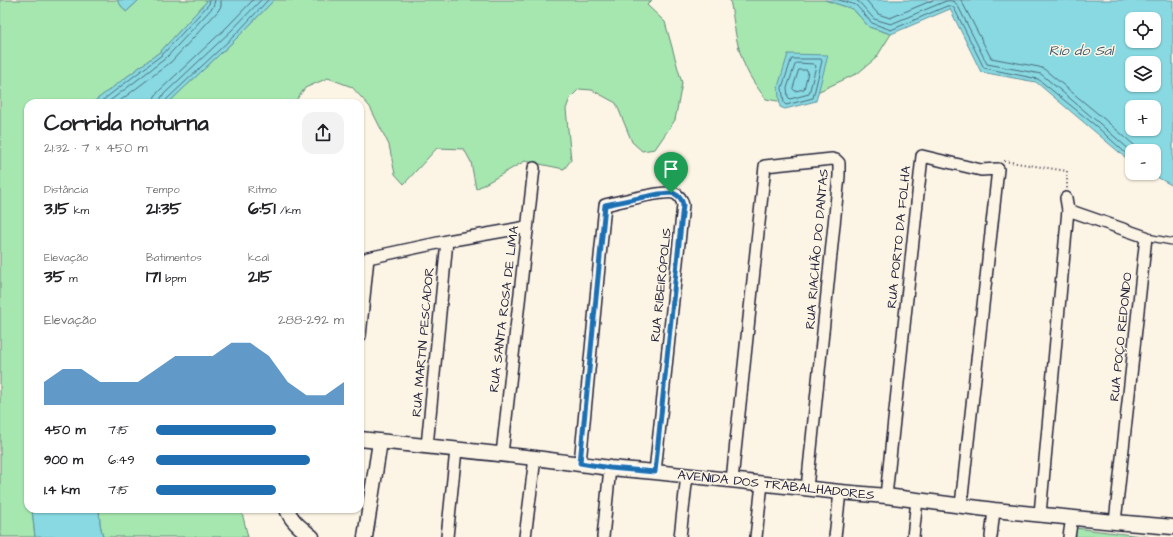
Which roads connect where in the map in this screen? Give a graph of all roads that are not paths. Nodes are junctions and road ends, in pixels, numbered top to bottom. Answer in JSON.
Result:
{"nodes":[{"id":1,"x":534,"y":168,"type":"dead end"},
{"id":2,"x":1066,"y":198,"type":"road end"},
{"id":3,"x":1068,"y":210,"type":"junction"},
{"id":4,"x":527,"y":231,"type":"junction"},
{"id":5,"x":1146,"y":237,"type":"junction"},
{"id":6,"x":447,"y":241,"type":"junction"},
{"id":7,"x":1173,"y":242,"type":"edge"},
{"id":8,"x":364,"y":297,"type":"edge"},
{"id":9,"x":364,"y":440,"type":"edge"},
{"id":10,"x":380,"y":442,"type":"junction"},
{"id":11,"x":427,"y":446,"type":"junction"},
{"id":12,"x":456,"y":450,"type":"junction"},
{"id":13,"x":502,"y":454,"type":"junction"},
{"id":14,"x":535,"y":458,"type":"junction"},
{"id":15,"x":580,"y":463,"type":"junction"},
{"id":16,"x":610,"y":468,"type":"junction"},
{"id":17,"x":655,"y":472,"type":"junction"},
{"id":18,"x":687,"y":475,"type":"junction"},
{"id":19,"x":732,"y":480,"type":"junction"},
{"id":20,"x":762,"y":484,"type":"junction"},
{"id":21,"x":807,"y":488,"type":"junction"},
{"id":22,"x":840,"y":492,"type":"junction"},
{"id":23,"x":886,"y":496,"type":"junction"},
{"id":24,"x":917,"y":500,"type":"junction"},
{"id":25,"x":961,"y":505,"type":"junction"},
{"id":26,"x":994,"y":510,"type":"junction"},
{"id":27,"x":288,"y":513,"type":"edge"},
{"id":28,"x":1040,"y":514,"type":"junction"},
{"id":29,"x":1072,"y":518,"type":"junction"},
{"id":30,"x":1114,"y":522,"type":"junction"},
{"id":31,"x":1173,"y":527,"type":"edge"},
{"id":32,"x":312,"y":537,"type":"edge"},
{"id":33,"x":365,"y":537,"type":"edge"},
{"id":34,"x":448,"y":537,"type":"edge"},
{"id":35,"x":525,"y":537,"type":"edge"},
{"id":36,"x":603,"y":537,"type":"edge"},
{"id":37,"x":680,"y":537,"type":"edge"},
{"id":38,"x":756,"y":537,"type":"edge"},
{"id":39,"x":835,"y":537,"type":"edge"},
{"id":40,"x":912,"y":537,"type":"edge"},
{"id":41,"x":991,"y":537,"type":"edge"},
{"id":42,"x":1069,"y":537,"type":"edge"}],
"edges":[{"from":1,"to":4,"type":"street","name":"RUA SANTA ROSA DE LIMA"},
{"from":2,"to":3,"type":"street"},
{"from":3,"to":5,"type":"street"},
{"from":3,"to":28,"type":"street"},
{"from":4,"to":6,"type":"street"},
{"from":4,"to":13,"type":"street","name":"RUA SANTA ROSA DE LIMA"},
{"from":5,"to":7,"type":"lane"},
{"from":5,"to":30,"type":"street","name":"RUA POÇO REDONDO"},
{"from":6,"to":8,"type":"street"},
{"from":6,"to":11,"type":"street","name":"RUA MARTIN PESCADOR"},
{"from":9,"to":10,"type":"street","name":"AVENIDA DOS TRABALHADORES"},
{"from":10,"to":11,"type":"street","name":"AVENIDA DOS TRABALHADORES"},
{"from":10,"to":33,"type":"street"},
{"from":11,"to":12,"type":"street","name":"AVENIDA DOS TRABALHADORES"},
{"from":12,"to":13,"type":"street","name":"AVENIDA DOS TRABALHADORES"},
{"from":12,"to":34,"type":"street"},
{"from":13,"to":14,"type":"street","name":"AVENIDA DOS TRABALHADORES"},
{"from":14,"to":15,"type":"street","name":"AVENIDA DOS TRABALHADORES"},
{"from":14,"to":35,"type":"street"},
{"from":15,"to":16,"type":"street","name":"AVENIDA DOS TRABALHADORES"},
{"from":15,"to":17,"type":"street","name":"RUA RIBEIRÓPOLIS"},
{"from":16,"to":17,"type":"street","name":"AVENIDA DOS TRABALHADORES"},
{"from":16,"to":36,"type":"street"},
{"from":17,"to":18,"type":"street","name":"AVENIDA DOS TRABALHADORES"},
{"from":18,"to":19,"type":"street","name":"AVENIDA DOS TRABALHADORES"},
{"from":18,"to":37,"type":"street"},
{"from":19,"to":20,"type":"street","name":"AVENIDA DOS TRABALHADORES"},
{"from":19,"to":21,"type":"street","name":"RUA RIACHÃO DO DANTAS"},
{"from":20,"to":21,"type":"street","name":"AVENIDA DOS TRABALHADORES"},
{"from":20,"to":38,"type":"street"},
{"from":21,"to":22,"type":"street","name":"AVENIDA DOS TRABALHADORES"},
{"from":22,"to":23,"type":"street","name":"AVENIDA DOS TRABALHADORES"},
{"from":22,"to":39,"type":"street"},
{"from":23,"to":24,"type":"street","name":"AVENIDA DOS TRABALHADORES"},
{"from":23,"to":25,"type":"street","name":"RUA PORTO DA FOLHA"},
{"from":24,"to":25,"type":"street","name":"AVENIDA DOS TRABALHADORES"},
{"from":24,"to":40,"type":"street"},
{"from":25,"to":26,"type":"street","name":"AVENIDA DOS TRABALHADORES"},
{"from":26,"to":28,"type":"street","name":"AVENIDA DOS TRABALHADORES"},
{"from":26,"to":41,"type":"street"},
{"from":27,"to":32,"type":"street"},
{"from":28,"to":29,"type":"street","name":"AVENIDA DOS TRABALHADORES"},
{"from":29,"to":30,"type":"street","name":"AVENIDA DOS TRABALHADORES"},
{"from":29,"to":42,"type":"street"},
{"from":30,"to":31,"type":"street","name":"AVENIDA DOS TRABALHADORES"}]}
